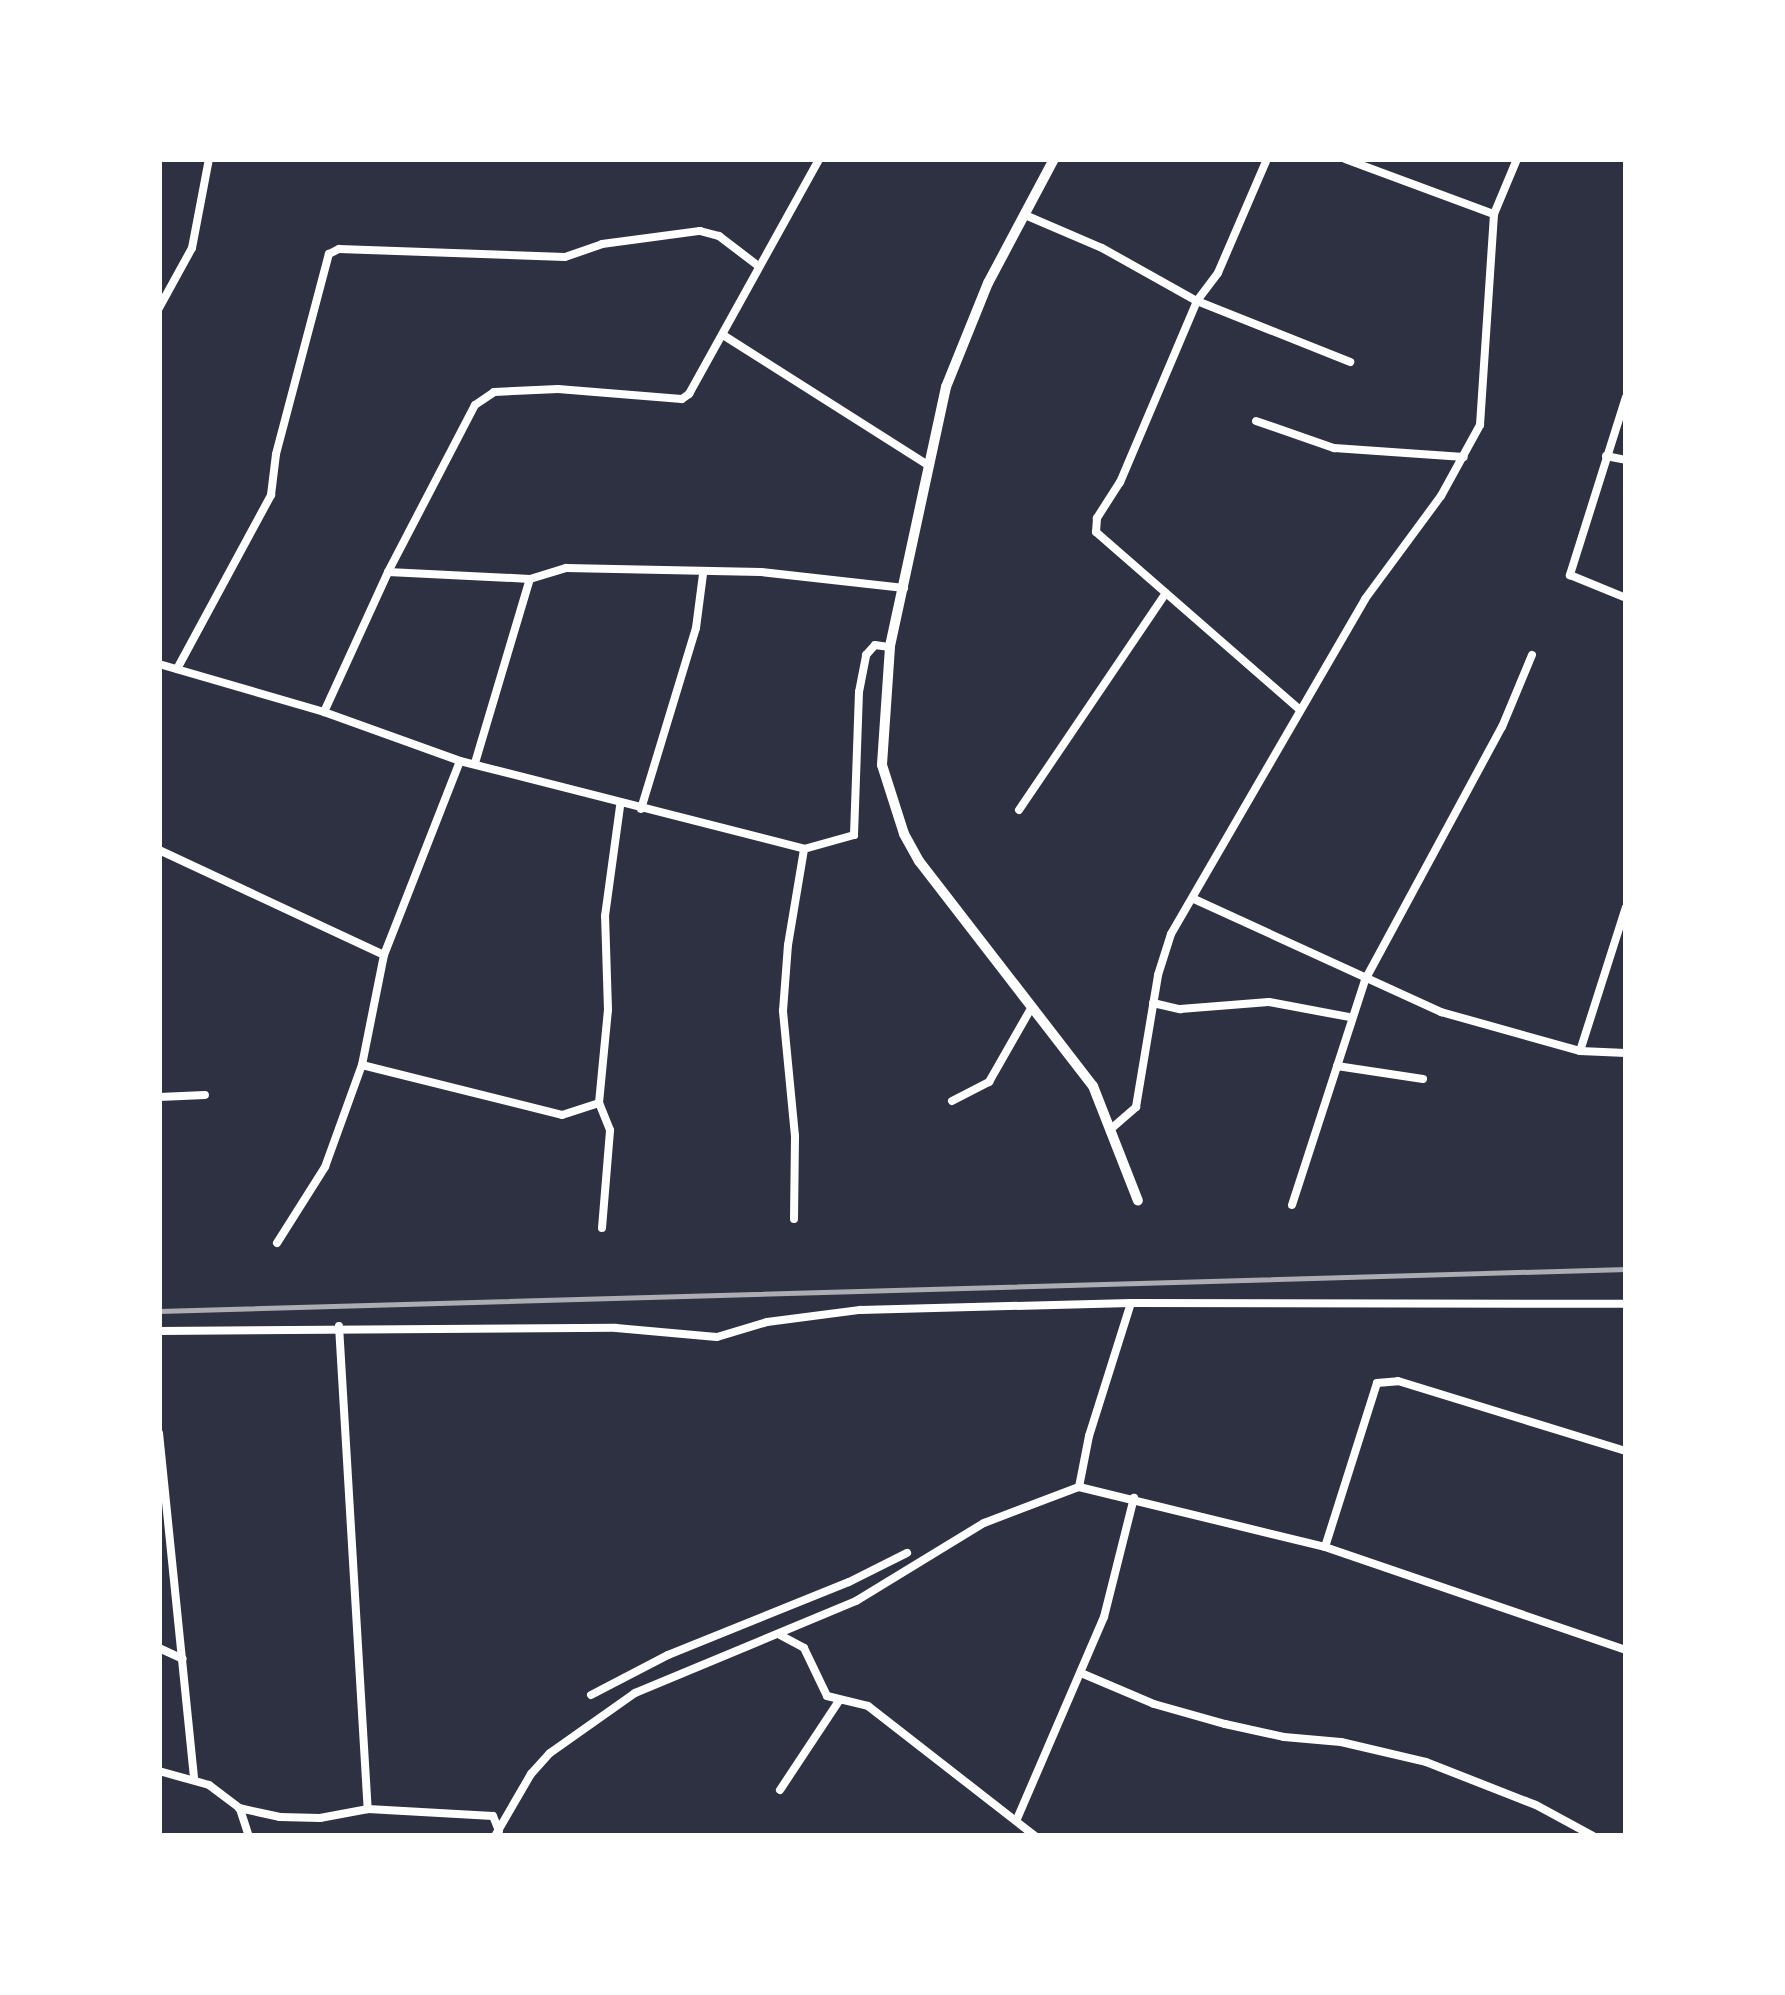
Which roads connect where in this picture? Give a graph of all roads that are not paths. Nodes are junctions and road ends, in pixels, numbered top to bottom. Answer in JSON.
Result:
{"nodes":[{"id":1,"x":209,"y":159,"type":"edge"},
{"id":2,"x":819,"y":159,"type":"edge"},
{"id":3,"x":1054,"y":159,"type":"edge"},
{"id":4,"x":1267,"y":159,"type":"edge"},
{"id":5,"x":1345,"y":159,"type":"edge"},
{"id":6,"x":1517,"y":159,"type":"edge"},
{"id":7,"x":1494,"y":214,"type":"junction"},
{"id":8,"x":1025,"y":215,"type":"junction"},
{"id":9,"x":758,"y":265,"type":"junction"},
{"id":10,"x":163,"y":283,"type":"edge"},
{"id":11,"x":1197,"y":301,"type":"junction"},
{"id":12,"x":159,"y":308,"type":"edge"},
{"id":13,"x":723,"y":335,"type":"junction"},
{"id":14,"x":1350,"y":362,"type":"dead end"},
{"id":15,"x":1626,"y":398,"type":"edge"},
{"id":16,"x":1256,"y":421,"type":"dead end"},
{"id":17,"x":1606,"y":456,"type":"junction"},
{"id":18,"x":1464,"y":457,"type":"junction"},
{"id":19,"x":1626,"y":460,"type":"edge"},
{"id":20,"x":926,"y":464,"type":"junction"},
{"id":21,"x":388,"y":572,"type":"junction"},
{"id":22,"x":703,"y":574,"type":"junction"},
{"id":23,"x":530,"y":579,"type":"junction"},
{"id":24,"x":904,"y":588,"type":"junction"},
{"id":25,"x":1166,"y":592,"type":"junction"},
{"id":26,"x":1626,"y":598,"type":"edge"},
{"id":27,"x":890,"y":647,"type":"junction"},
{"id":28,"x":1532,"y":656,"type":"dead end"},
{"id":29,"x":159,"y":664,"type":"edge"},
{"id":30,"x":177,"y":669,"type":"junction"},
{"id":31,"x":1299,"y":709,"type":"junction"},
{"id":32,"x":324,"y":712,"type":"junction"},
{"id":33,"x":460,"y":761,"type":"junction"},
{"id":34,"x":475,"y":763,"type":"junction"},
{"id":35,"x":620,"y":806,"type":"junction"},
{"id":36,"x":641,"y":810,"type":"junction"},
{"id":37,"x":1018,"y":810,"type":"dead end"},
{"id":38,"x":804,"y":849,"type":"junction"},
{"id":39,"x":160,"y":853,"type":"edge"},
{"id":40,"x":1194,"y":899,"type":"junction"},
{"id":41,"x":1626,"y":907,"type":"edge"},
{"id":42,"x":384,"y":955,"type":"junction"},
{"id":43,"x":1365,"y":980,"type":"junction"},
{"id":44,"x":1153,"y":1003,"type":"junction"},
{"id":45,"x":1030,"y":1010,"type":"junction"},
{"id":46,"x":1349,"y":1017,"type":"junction"},
{"id":47,"x":1580,"y":1051,"type":"junction"},
{"id":48,"x":1626,"y":1053,"type":"edge"},
{"id":49,"x":362,"y":1065,"type":"junction"},
{"id":50,"x":1337,"y":1066,"type":"junction"},
{"id":51,"x":1423,"y":1079,"type":"dead end"},
{"id":52,"x":206,"y":1095,"type":"dead end"},
{"id":53,"x":159,"y":1097,"type":"edge"},
{"id":54,"x":952,"y":1101,"type":"dead end"},
{"id":55,"x":599,"y":1102,"type":"junction"},
{"id":56,"x":1112,"y":1128,"type":"junction"},
{"id":57,"x":1138,"y":1201,"type":"dead end"},
{"id":58,"x":1292,"y":1205,"type":"dead end"},
{"id":59,"x":794,"y":1219,"type":"dead end"},
{"id":60,"x":602,"y":1228,"type":"dead end"},
{"id":61,"x":277,"y":1243,"type":"dead end"},
{"id":62,"x":1131,"y":1304,"type":"junction"},
{"id":63,"x":1626,"y":1304,"type":"edge"},
{"id":64,"x":339,"y":1326,"type":"junction"},
{"id":65,"x":159,"y":1331,"type":"edge"},
{"id":66,"x":159,"y":1432,"type":"edge"},
{"id":67,"x":1626,"y":1451,"type":"edge"},
{"id":68,"x":1079,"y":1487,"type":"junction"},
{"id":69,"x":1134,"y":1498,"type":"junction"},
{"id":70,"x":1324,"y":1546,"type":"junction"},
{"id":71,"x":907,"y":1552,"type":"dead end"},
{"id":72,"x":778,"y":1635,"type":"junction"},
{"id":73,"x":159,"y":1648,"type":"edge"},
{"id":74,"x":1626,"y":1650,"type":"edge"},
{"id":75,"x":183,"y":1659,"type":"junction"},
{"id":76,"x":1081,"y":1673,"type":"junction"},
{"id":77,"x":591,"y":1695,"type":"dead end"},
{"id":78,"x":838,"y":1701,"type":"junction"},
{"id":79,"x":159,"y":1771,"type":"edge"},
{"id":80,"x":194,"y":1780,"type":"junction"},
{"id":81,"x":780,"y":1790,"type":"dead end"},
{"id":82,"x":239,"y":1808,"type":"junction"},
{"id":83,"x":368,"y":1809,"type":"junction"},
{"id":84,"x":1017,"y":1819,"type":"junction"},
{"id":85,"x":497,"y":1834,"type":"edge"},
{"id":86,"x":249,"y":1836,"type":"edge"},
{"id":87,"x":1035,"y":1836,"type":"edge"},
{"id":88,"x":1593,"y":1836,"type":"edge"}],
"edges":[{"from":1,"to":10,"type":"street"},
{"from":2,"to":9,"type":"street"},
{"from":3,"to":8,"type":"street"},
{"from":4,"to":11,"type":"street"},
{"from":5,"to":7,"type":"street"},
{"from":6,"to":7,"type":"street"},
{"from":7,"to":18,"type":"street"},
{"from":8,"to":11,"type":"street"},
{"from":8,"to":20,"type":"street"},
{"from":9,"to":13,"type":"street"},
{"from":9,"to":30,"type":"street"},
{"from":10,"to":12,"type":"street"},
{"from":11,"to":14,"type":"street"},
{"from":11,"to":25,"type":"street"},
{"from":13,"to":20,"type":"street"},
{"from":13,"to":21,"type":"street"},
{"from":15,"to":17,"type":"street"},
{"from":16,"to":18,"type":"street"},
{"from":17,"to":19,"type":"street"},
{"from":17,"to":26,"type":"street"},
{"from":18,"to":31,"type":"street"},
{"from":20,"to":24,"type":"street"},
{"from":21,"to":23,"type":"street"},
{"from":21,"to":32,"type":"street"},
{"from":22,"to":23,"type":"street"},
{"from":22,"to":24,"type":"street"},
{"from":22,"to":36,"type":"street"},
{"from":23,"to":34,"type":"street"},
{"from":24,"to":27,"type":"street"},
{"from":25,"to":31,"type":"street"},
{"from":25,"to":37,"type":"street"},
{"from":27,"to":38,"type":"street"},
{"from":27,"to":45,"type":"street"},
{"from":28,"to":43,"type":"street"},
{"from":29,"to":30,"type":"street"},
{"from":30,"to":32,"type":"street"},
{"from":31,"to":40,"type":"street"},
{"from":32,"to":33,"type":"street"},
{"from":33,"to":34,"type":"street"},
{"from":33,"to":42,"type":"street"},
{"from":34,"to":35,"type":"street"},
{"from":35,"to":36,"type":"street"},
{"from":35,"to":55,"type":"street"},
{"from":36,"to":38,"type":"street"},
{"from":38,"to":59,"type":"street"},
{"from":39,"to":42,"type":"street"},
{"from":40,"to":43,"type":"street"},
{"from":40,"to":44,"type":"street"},
{"from":41,"to":47,"type":"street"},
{"from":42,"to":49,"type":"street"},
{"from":43,"to":46,"type":"street"},
{"from":43,"to":47,"type":"street"},
{"from":44,"to":46,"type":"street"},
{"from":44,"to":56,"type":"street"},
{"from":45,"to":54,"type":"street"},
{"from":45,"to":56,"type":"street"},
{"from":46,"to":50,"type":"street"},
{"from":47,"to":48,"type":"street"},
{"from":49,"to":55,"type":"street"},
{"from":49,"to":61,"type":"street"},
{"from":50,"to":51,"type":"street"},
{"from":50,"to":58,"type":"street"},
{"from":52,"to":53,"type":"street"},
{"from":55,"to":60,"type":"street"},
{"from":56,"to":57,"type":"street"},
{"from":62,"to":63,"type":"street"},
{"from":62,"to":64,"type":"street"},
{"from":62,"to":68,"type":"street"},
{"from":64,"to":65,"type":"street"},
{"from":64,"to":83,"type":"street"},
{"from":66,"to":75,"type":"street"},
{"from":67,"to":70,"type":"street"},
{"from":68,"to":69,"type":"street"},
{"from":68,"to":72,"type":"street"},
{"from":69,"to":70,"type":"street"},
{"from":69,"to":76,"type":"street"},
{"from":70,"to":74,"type":"street"},
{"from":71,"to":77,"type":"street"},
{"from":72,"to":78,"type":"street"},
{"from":72,"to":85,"type":"street"},
{"from":73,"to":75,"type":"street"},
{"from":75,"to":80,"type":"street"},
{"from":76,"to":84,"type":"street"},
{"from":76,"to":88,"type":"street"},
{"from":78,"to":81,"type":"street"},
{"from":78,"to":84,"type":"street"},
{"from":79,"to":80,"type":"street"},
{"from":80,"to":82,"type":"street"},
{"from":82,"to":83,"type":"street"},
{"from":82,"to":86,"type":"street"},
{"from":83,"to":85,"type":"street"},
{"from":84,"to":87,"type":"street"}]}
